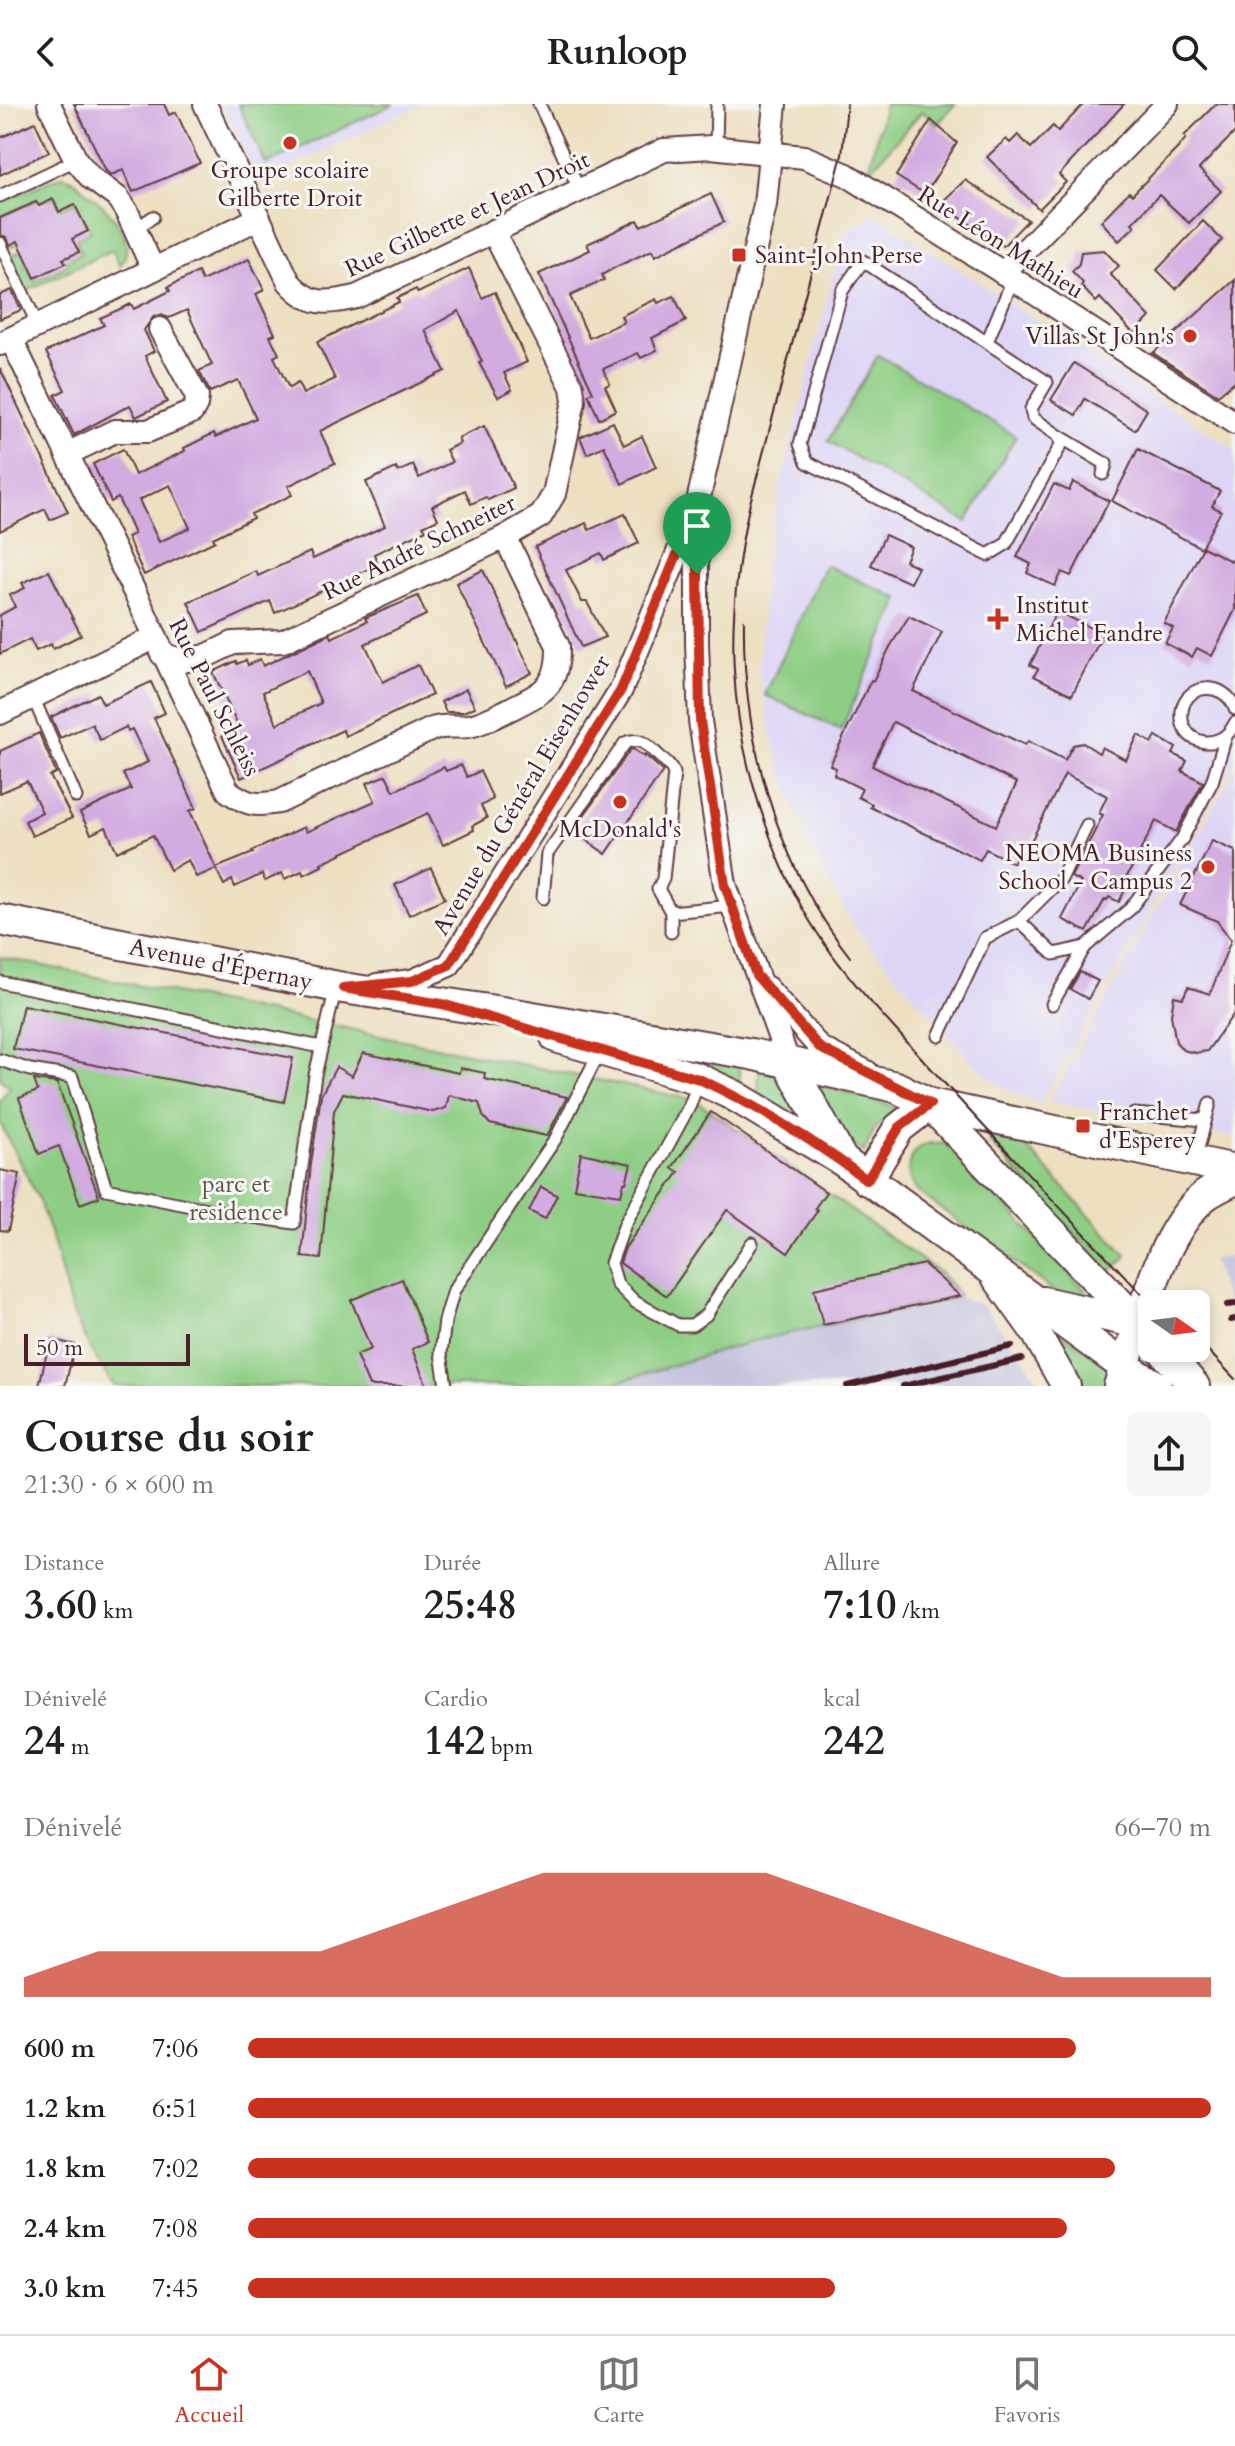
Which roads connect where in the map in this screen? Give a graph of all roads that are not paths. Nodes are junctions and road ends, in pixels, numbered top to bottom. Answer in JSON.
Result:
{"nodes":[{"id":1,"x":49,"y":104,"type":"edge"},
{"id":2,"x":205,"y":104,"type":"edge"},
{"id":3,"x":539,"y":104,"type":"edge"},
{"id":4,"x":717,"y":104,"type":"edge"},
{"id":5,"x":775,"y":104,"type":"edge"},
{"id":6,"x":1167,"y":104,"type":"edge"},
{"id":7,"x":716,"y":148,"type":"junction"},
{"id":8,"x":770,"y":153,"type":"junction"},
{"id":9,"x":76,"y":160,"type":"junction"},
{"id":10,"x":579,"y":189,"type":"junction"},
{"id":11,"x":0,"y":196,"type":"edge"},
{"id":12,"x":259,"y":218,"type":"junction"},
{"id":13,"x":493,"y":231,"type":"junction"},
{"id":14,"x":0,"y":243,"type":"edge"},
{"id":15,"x":153,"y":269,"type":"junction"},
{"id":16,"x":1008,"y":276,"type":"junction"},
{"id":17,"x":38,"y":326,"type":"junction"},
{"id":18,"x":160,"y":329,"type":"dead end"},
{"id":19,"x":5,"y":342,"type":"edge"},
{"id":20,"x":987,"y":342,"type":"junction"},
{"id":21,"x":1235,"y":423,"type":"edge"},
{"id":22,"x":1059,"y":436,"type":"junction"},
{"id":23,"x":67,"y":454,"type":"junction"},
{"id":24,"x":1103,"y":474,"type":"dead end"},
{"id":25,"x":697,"y":506,"type":"junction"},
{"id":26,"x":505,"y":537,"type":"junction"},
{"id":27,"x":159,"y":645,"type":"junction"},
{"id":28,"x":33,"y":697,"type":"junction"},
{"id":29,"x":1235,"y":709,"type":"edge"},
{"id":30,"x":0,"y":713,"type":"edge"},
{"id":31,"x":1235,"y":723,"type":"edge"},
{"id":32,"x":1226,"y":736,"type":"junction"},
{"id":33,"x":76,"y":797,"type":"dead end"},
{"id":34,"x":1087,"y":825,"type":"dead end"},
{"id":35,"x":543,"y":898,"type":"dead end"},
{"id":36,"x":732,"y":906,"type":"junction"},
{"id":37,"x":671,"y":912,"type":"junction"},
{"id":38,"x":0,"y":920,"type":"edge"},
{"id":39,"x":1019,"y":921,"type":"junction"},
{"id":40,"x":671,"y":932,"type":"dead end"},
{"id":41,"x":1085,"y":947,"type":"junction"},
{"id":42,"x":756,"y":975,"type":"junction"},
{"id":43,"x":0,"y":982,"type":"edge"},
{"id":44,"x":340,"y":987,"type":"junction"},
{"id":45,"x":442,"y":1004,"type":"junction"},
{"id":46,"x":1052,"y":1004,"type":"dead end"},
{"id":47,"x":939,"y":1036,"type":"dead end"},
{"id":48,"x":321,"y":1047,"type":"junction"},
{"id":49,"x":600,"y":1050,"type":"junction"},
{"id":50,"x":0,"y":1060,"type":"edge"},
{"id":51,"x":789,"y":1064,"type":"junction"},
{"id":52,"x":699,"y":1079,"type":"junction"},
{"id":53,"x":896,"y":1087,"type":"junction"},
{"id":54,"x":1210,"y":1103,"type":"dead end"},
{"id":55,"x":930,"y":1104,"type":"junction"},
{"id":56,"x":1134,"y":1114,"type":"dead end"},
{"id":57,"x":1205,"y":1120,"type":"junction"},
{"id":58,"x":1195,"y":1160,"type":"junction"},
{"id":59,"x":843,"y":1161,"type":"junction"},
{"id":60,"x":1235,"y":1170,"type":"edge"},
{"id":61,"x":1235,"y":1179,"type":"edge"},
{"id":62,"x":867,"y":1180,"type":"junction"},
{"id":63,"x":752,"y":1243,"type":"dead end"},
{"id":64,"x":991,"y":1270,"type":"junction"},
{"id":65,"x":1153,"y":1290,"type":"edge"},
{"id":66,"x":1032,"y":1300,"type":"junction"},
{"id":67,"x":1138,"y":1322,"type":"edge"},
{"id":68,"x":1138,"y":1328,"type":"edge"},
{"id":69,"x":1138,"y":1345,"type":"edge"},
{"id":70,"x":1173,"y":1362,"type":"edge"},
{"id":71,"x":1122,"y":1376,"type":"edge"},
{"id":72,"x":446,"y":1386,"type":"edge"},
{"id":73,"x":1066,"y":1386,"type":"edge"},
{"id":74,"x":1156,"y":1386,"type":"edge"},
{"id":75,"x":1194,"y":1386,"type":"edge"}],
"edges":[{"from":1,"to":9,"type":"street"},
{"from":2,"to":12,"type":"street","name":"Rue Gilberte et Jean Droit"},
{"from":3,"to":10,"type":"lane"},
{"from":4,"to":7,"type":"lane"},
{"from":5,"to":8,"type":"street","name":"Avenue du Général Eisenhower"},
{"from":6,"to":16,"type":"street"},
{"from":7,"to":8,"type":"street","name":"Rue Gilberte et Jean Droit"},
{"from":7,"to":10,"type":"street","name":"Rue Gilberte et Jean Droit"},
{"from":8,"to":16,"type":"street","name":"Rue Léon Mathieu"},
{"from":8,"to":25,"type":"street","name":"Avenue du Général Eisenhower"},
{"from":9,"to":11,"type":"lane"},
{"from":9,"to":15,"type":"street"},
{"from":10,"to":13,"type":"street","name":"Rue Gilberte et Jean Droit"},
{"from":12,"to":13,"type":"street","name":"Rue Gilberte et Jean Droit"},
{"from":12,"to":15,"type":"street"},
{"from":13,"to":26,"type":"street","name":"Rue André Schneiter"},
{"from":14,"to":17,"type":"lane"},
{"from":15,"to":17,"type":"street"},
{"from":16,"to":20,"type":"lane"},
{"from":16,"to":21,"type":"street","name":"Rue Léon Mathieu"},
{"from":17,"to":19,"type":"street"},
{"from":18,"to":23,"type":"street"},
{"from":19,"to":23,"type":"street","name":"Rue Paul Schleiss"},
{"from":20,"to":22,"type":"lane"},
{"from":20,"to":22,"type":"lane"},
{"from":22,"to":24,"type":"lane"},
{"from":23,"to":27,"type":"street","name":"Rue Paul Schleiss"},
{"from":25,"to":36,"type":"street","name":"Avenue du Général Eisenhower"},
{"from":25,"to":44,"type":"street","name":"Avenue du Général Eisenhower"},
{"from":26,"to":27,"type":"street","name":"Rue André Schneiter"},
{"from":26,"to":27,"type":"street","name":"Rue Paul Schleiss"},
{"from":27,"to":28,"type":"street"},
{"from":28,"to":30,"type":"street"},
{"from":28,"to":33,"type":"lane"},
{"from":29,"to":32,"type":"lane"},
{"from":31,"to":32,"type":"lane"},
{"from":32,"to":41,"type":"lane"},
{"from":34,"to":39,"type":"lane"},
{"from":35,"to":37,"type":"lane"},
{"from":36,"to":37,"type":"lane"},
{"from":36,"to":42,"type":"street","name":"Avenue du Général Eisenhower"},
{"from":37,"to":40,"type":"lane"},
{"from":38,"to":44,"type":"main road","name":"Avenue d'Épernay"},
{"from":39,"to":41,"type":"lane"},
{"from":39,"to":47,"type":"lane"},
{"from":41,"to":46,"type":"lane"},
{"from":42,"to":51,"type":"street","name":"Avenue du Général Eisenhower"},
{"from":42,"to":53,"type":"street","name":"Avenue du Général Eisenhower"},
{"from":43,"to":48,"type":"lane"},
{"from":44,"to":45,"type":"main road","name":"Avenue d'Épernay"},
{"from":44,"to":48,"type":"lane"},
{"from":45,"to":49,"type":"main road"},
{"from":45,"to":51,"type":"main road"},
{"from":48,"to":50,"type":"lane"},
{"from":49,"to":52,"type":"main road"},
{"from":49,"to":72,"type":"lane"},
{"from":51,"to":53,"type":"main road"},
{"from":51,"to":59,"type":"main road"},
{"from":52,"to":59,"type":"main road"},
{"from":52,"to":63,"type":"lane"},
{"from":53,"to":55,"type":"main road"},
{"from":54,"to":57,"type":"lane"},
{"from":55,"to":58,"type":"main road"},
{"from":55,"to":62,"type":"main road"},
{"from":55,"to":67,"type":"main road"},
{"from":56,"to":57,"type":"lane"},
{"from":57,"to":58,"type":"lane"},
{"from":58,"to":60,"type":"main road"},
{"from":59,"to":62,"type":"main road"},
{"from":61,"to":65,"type":"main road"},
{"from":62,"to":64,"type":"main road"},
{"from":64,"to":66,"type":"main road"},
{"from":64,"to":73,"type":"street"},
{"from":66,"to":68,"type":"main road"},
{"from":66,"to":71,"type":"main road"},
{"from":69,"to":71,"type":"street"},
{"from":70,"to":75,"type":"main road"},
{"from":71,"to":74,"type":"main road"}]}
